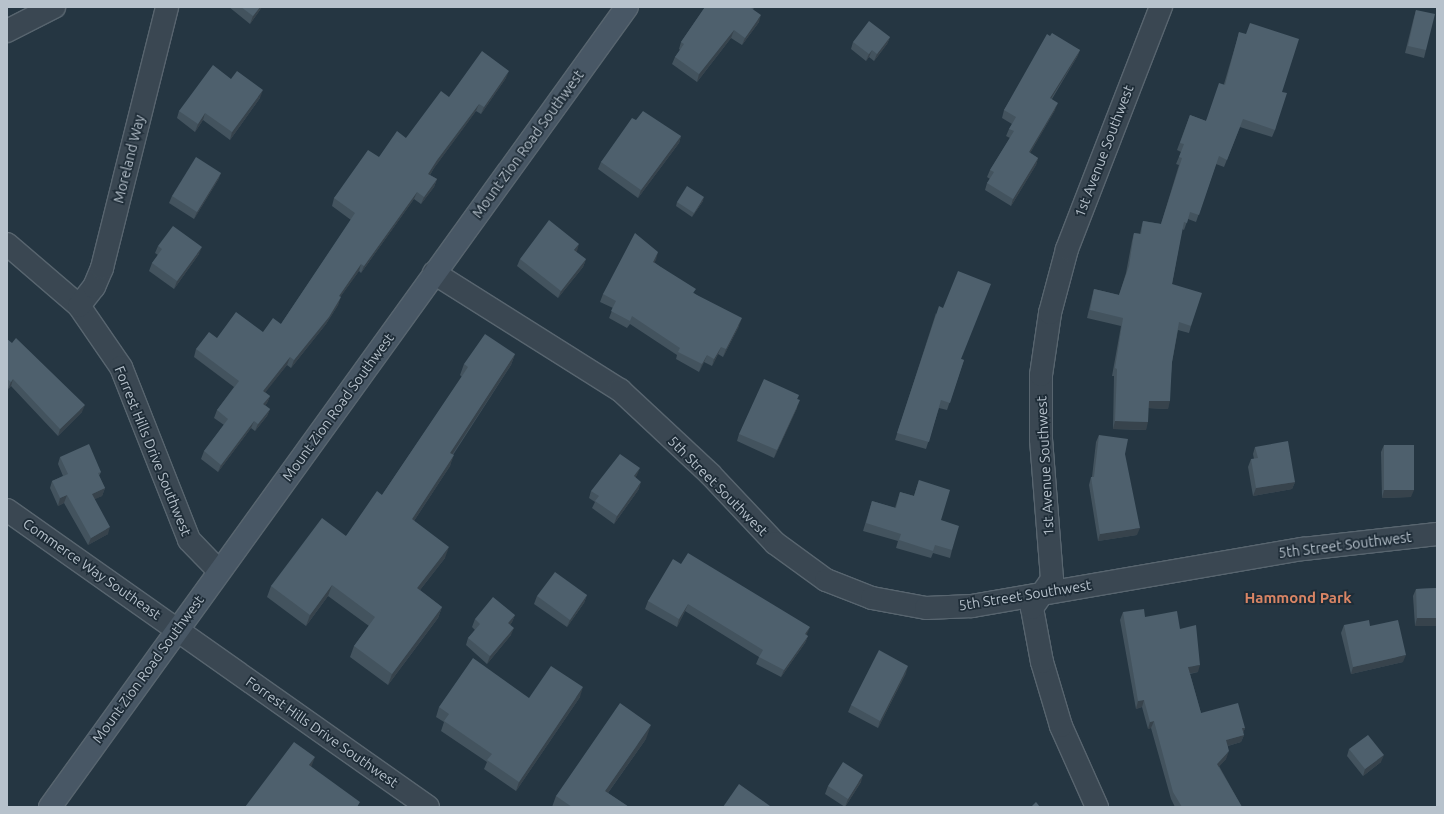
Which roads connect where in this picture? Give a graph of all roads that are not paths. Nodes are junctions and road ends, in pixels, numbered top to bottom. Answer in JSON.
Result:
{"nodes":[{"id":1,"x":54,"y":7,"type":"edge"},
{"id":2,"x":167,"y":7,"type":"edge"},
{"id":3,"x":627,"y":7,"type":"edge"},
{"id":4,"x":1161,"y":7,"type":"edge"},
{"id":5,"x":7,"y":31,"type":"edge"},
{"id":6,"x":7,"y":244,"type":"edge"},
{"id":7,"x":434,"y":273,"type":"junction"},
{"id":8,"x":79,"y":306,"type":"junction"},
{"id":9,"x":7,"y":510,"type":"edge"},
{"id":10,"x":1437,"y":534,"type":"edge"},
{"id":11,"x":219,"y":570,"type":"junction"},
{"id":12,"x":1042,"y":593,"type":"junction"},
{"id":13,"x":177,"y":629,"type":"junction"},
{"id":14,"x":50,"y":807,"type":"edge"},
{"id":15,"x":428,"y":807,"type":"edge"},
{"id":16,"x":1097,"y":807,"type":"edge"}],
"edges":[{"from":1,"to":5,"type":"street"},
{"from":2,"to":8,"type":"street","name":"Moreland Way"},
{"from":3,"to":7,"type":"street","name":"Mount Zion Road Southwest"},
{"from":4,"to":12,"type":"street","name":"1st Avenue Southwest"},
{"from":6,"to":8,"type":"street","name":"Forrest Hills Drive Southwest"},
{"from":7,"to":11,"type":"street","name":"Mount Zion Road Southwest"},
{"from":7,"to":12,"type":"street","name":"5th Street Southwest"},
{"from":8,"to":11,"type":"street","name":"Forrest Hills Drive Southwest"},
{"from":9,"to":13,"type":"street","name":"Commerce Way Southeast"},
{"from":10,"to":12,"type":"street","name":"5th Street Southwest"},
{"from":11,"to":13,"type":"street","name":"Mount Zion Road Southwest"},
{"from":12,"to":16,"type":"street","name":"1st Avenue Southwest"},
{"from":13,"to":14,"type":"street","name":"Mount Zion Road Southwest"},
{"from":13,"to":15,"type":"street","name":"Forrest Hills Drive Southwest"}]}
